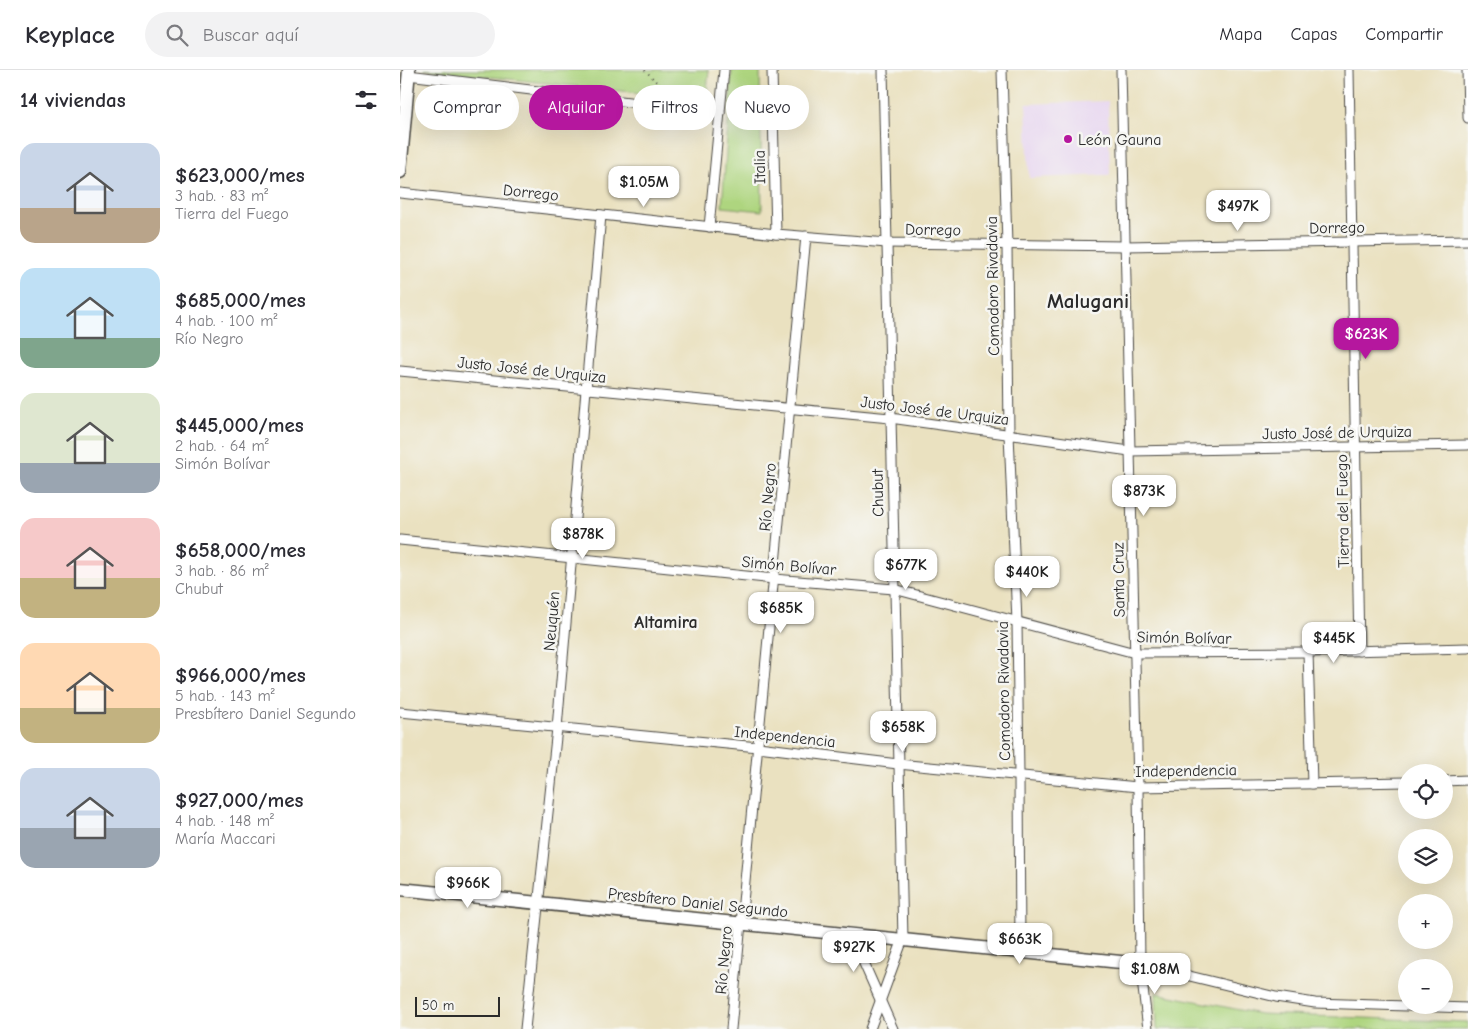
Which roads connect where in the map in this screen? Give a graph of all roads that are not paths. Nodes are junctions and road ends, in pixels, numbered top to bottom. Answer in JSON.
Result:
{"nodes":[{"id":1,"x":724,"y":70,"type":"edge"},
{"id":2,"x":772,"y":70,"type":"edge"},
{"id":3,"x":883,"y":70,"type":"edge"},
{"id":4,"x":1002,"y":70,"type":"edge"},
{"id":5,"x":1121,"y":70,"type":"edge"},
{"id":6,"x":1348,"y":70,"type":"edge"},
{"id":7,"x":1467,"y":70,"type":"edge"},
{"id":8,"x":409,"y":72,"type":"edge"},
{"id":9,"x":720,"y":113,"type":"junction"},
{"id":10,"x":1468,"y":118,"type":"edge"},
{"id":11,"x":400,"y":172,"type":"edge"},
{"id":12,"x":400,"y":193,"type":"edge"},
{"id":13,"x":601,"y":215,"type":"junction"},
{"id":14,"x":709,"y":227,"type":"junction"},
{"id":15,"x":776,"y":234,"type":"junction"},
{"id":16,"x":806,"y":236,"type":"junction"},
{"id":17,"x":1468,"y":240,"type":"edge"},
{"id":18,"x":1352,"y":242,"type":"junction"},
{"id":19,"x":887,"y":243,"type":"junction"},
{"id":20,"x":1007,"y":246,"type":"junction"},
{"id":21,"x":1126,"y":246,"type":"junction"},
{"id":22,"x":400,"y":371,"type":"edge"},
{"id":23,"x":586,"y":390,"type":"junction"},
{"id":24,"x":790,"y":409,"type":"junction"},
{"id":25,"x":890,"y":418,"type":"junction"},
{"id":26,"x":1009,"y":434,"type":"junction"},
{"id":27,"x":1468,"y":445,"type":"edge"},
{"id":28,"x":1356,"y":447,"type":"junction"},
{"id":29,"x":1130,"y":450,"type":"junction"},
{"id":30,"x":400,"y":540,"type":"edge"},
{"id":31,"x":571,"y":559,"type":"junction"},
{"id":32,"x":774,"y":579,"type":"junction"},
{"id":33,"x":894,"y":589,"type":"junction"},
{"id":34,"x":1016,"y":622,"type":"junction"},
{"id":35,"x":1468,"y":648,"type":"edge"},
{"id":36,"x":1359,"y":651,"type":"junction"},
{"id":37,"x":1308,"y":652,"type":"junction"},
{"id":38,"x":1135,"y":653,"type":"junction"},
{"id":39,"x":400,"y":712,"type":"edge"},
{"id":40,"x":556,"y":728,"type":"junction"},
{"id":41,"x":758,"y":747,"type":"junction"},
{"id":42,"x":898,"y":764,"type":"junction"},
{"id":43,"x":1019,"y":776,"type":"junction"},
{"id":44,"x":1468,"y":780,"type":"edge"},
{"id":45,"x":1453,"y":781,"type":"edge"},
{"id":46,"x":1398,"y":782,"type":"edge"},
{"id":47,"x":1312,"y":784,"type":"junction"},
{"id":48,"x":1138,"y":787,"type":"junction"},
{"id":49,"x":400,"y":889,"type":"edge"},
{"id":50,"x":538,"y":902,"type":"junction"},
{"id":51,"x":741,"y":923,"type":"junction"},
{"id":52,"x":851,"y":934,"type":"junction"},
{"id":53,"x":903,"y":940,"type":"junction"},
{"id":54,"x":1020,"y":952,"type":"junction"},
{"id":55,"x":1140,"y":964,"type":"junction"},
{"id":56,"x":880,"y":1001,"type":"junction"},
{"id":57,"x":1468,"y":1008,"type":"edge"},
{"id":58,"x":525,"y":1029,"type":"edge"},
{"id":59,"x":731,"y":1029,"type":"edge"},
{"id":60,"x":870,"y":1029,"type":"edge"},
{"id":61,"x":893,"y":1029,"type":"edge"},
{"id":62,"x":1148,"y":1029,"type":"edge"}],
"edges":[{"from":1,"to":9,"type":"street"},
{"from":2,"to":15,"type":"street","name":"Italia"},
{"from":3,"to":19,"type":"street","name":"Chubut"},
{"from":4,"to":20,"type":"street","name":"Comodoro Rivadavia"},
{"from":5,"to":21,"type":"street","name":"Santa Cruz"},
{"from":6,"to":18,"type":"street","name":"Tierra del Fuego"},
{"from":7,"to":10,"type":"street"},
{"from":8,"to":9,"type":"street"},
{"from":8,"to":11,"type":"main road"},
{"from":9,"to":14,"type":"street"},
{"from":12,"to":13,"type":"street","name":"Dorrego"},
{"from":13,"to":14,"type":"street","name":"Dorrego"},
{"from":13,"to":23,"type":"street","name":"Neuquén"},
{"from":14,"to":15,"type":"street","name":"Dorrego"},
{"from":15,"to":16,"type":"street","name":"Dorrego"},
{"from":16,"to":19,"type":"street","name":"Dorrego"},
{"from":16,"to":24,"type":"street","name":"Río Negro"},
{"from":17,"to":18,"type":"street","name":"Dorrego"},
{"from":18,"to":21,"type":"street","name":"Dorrego"},
{"from":18,"to":28,"type":"street","name":"Tierra del Fuego"},
{"from":19,"to":20,"type":"street","name":"Dorrego"},
{"from":19,"to":25,"type":"street","name":"Chubut"},
{"from":20,"to":21,"type":"street","name":"Dorrego"},
{"from":20,"to":26,"type":"street","name":"Comodoro Rivadavia"},
{"from":21,"to":29,"type":"street","name":"Santa Cruz"},
{"from":22,"to":23,"type":"street","name":"Justo José de Urquiza"},
{"from":23,"to":24,"type":"street","name":"Justo José de Urquiza"},
{"from":23,"to":31,"type":"street","name":"Neuquén"},
{"from":24,"to":25,"type":"street","name":"Justo José de Urquiza"},
{"from":24,"to":32,"type":"street","name":"Río Negro"},
{"from":25,"to":26,"type":"street","name":"Justo José de Urquiza"},
{"from":25,"to":33,"type":"street","name":"Chubut"},
{"from":26,"to":29,"type":"street","name":"Justo José de Urquiza"},
{"from":26,"to":34,"type":"street","name":"Comodoro Rivadavia"},
{"from":27,"to":28,"type":"street","name":"Justo José de Urquiza"},
{"from":28,"to":29,"type":"street","name":"Justo José de Urquiza"},
{"from":28,"to":36,"type":"street","name":"Tierra del Fuego"},
{"from":29,"to":38,"type":"street","name":"Santa Cruz"},
{"from":30,"to":31,"type":"street","name":"Simón Bolívar"},
{"from":31,"to":32,"type":"street","name":"Simón Bolívar"},
{"from":31,"to":40,"type":"street","name":"Neuquén"},
{"from":32,"to":33,"type":"street","name":"Simón Bolívar"},
{"from":32,"to":41,"type":"street","name":"Río Negro"},
{"from":33,"to":34,"type":"street","name":"Simón Bolívar"},
{"from":33,"to":42,"type":"street","name":"Chubut"},
{"from":34,"to":38,"type":"street","name":"Simón Bolívar"},
{"from":34,"to":43,"type":"street","name":"Comodoro Rivadavia"},
{"from":35,"to":36,"type":"street","name":"Simón Bolívar"},
{"from":36,"to":37,"type":"street","name":"Simón Bolívar"},
{"from":37,"to":38,"type":"street","name":"Simón Bolívar"},
{"from":37,"to":47,"type":"street"},
{"from":38,"to":48,"type":"street","name":"Santa Cruz"},
{"from":39,"to":40,"type":"street","name":"Independencia"},
{"from":40,"to":41,"type":"street","name":"Independencia"},
{"from":40,"to":50,"type":"street","name":"Neuquén"},
{"from":41,"to":42,"type":"street","name":"Independencia"},
{"from":41,"to":51,"type":"street","name":"Río Negro"},
{"from":42,"to":43,"type":"street","name":"Independencia"},
{"from":42,"to":53,"type":"street","name":"Chubut"},
{"from":43,"to":48,"type":"street","name":"Independencia"},
{"from":43,"to":54,"type":"street","name":"Comodoro Rivadavia"},
{"from":44,"to":45,"type":"street"},
{"from":46,"to":47,"type":"street","name":"Independencia"},
{"from":47,"to":48,"type":"street","name":"Independencia"},
{"from":48,"to":55,"type":"street","name":"Santa Cruz"},
{"from":49,"to":50,"type":"main road","name":"Presbítero Daniel Segundo"},
{"from":50,"to":51,"type":"main road","name":"Presbítero Daniel Segundo"},
{"from":50,"to":58,"type":"street","name":"Neuquén"},
{"from":51,"to":52,"type":"main road","name":"Presbítero Daniel Segundo"},
{"from":51,"to":59,"type":"street","name":"Río Negro"},
{"from":52,"to":53,"type":"main road","name":"Presbítero Daniel Segundo"},
{"from":52,"to":56,"type":"street"},
{"from":53,"to":54,"type":"main road","name":"Presbítero Daniel Segundo"},
{"from":53,"to":56,"type":"street","name":"Chubut"},
{"from":54,"to":55,"type":"main road","name":"Presbítero Daniel Segundo"},
{"from":55,"to":57,"type":"street","name":"Presbítero Daniel Segundo"},
{"from":55,"to":62,"type":"street","name":"Santa Cruz"},
{"from":56,"to":60,"type":"street","name":"Chubut"},
{"from":56,"to":61,"type":"street"}]}
